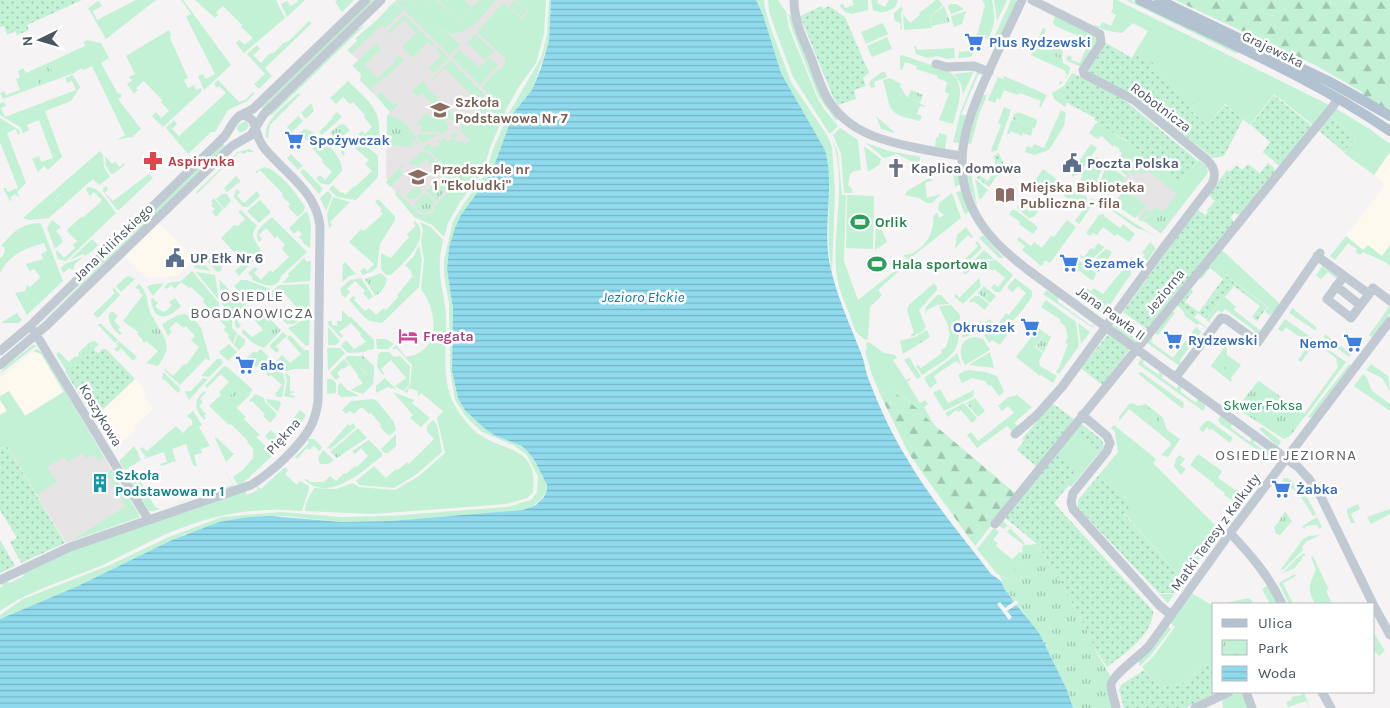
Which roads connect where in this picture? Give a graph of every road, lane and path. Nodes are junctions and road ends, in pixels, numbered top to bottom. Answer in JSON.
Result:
{"nodes":[{"id":1,"x":366,"y":0,"type":"edge"},
{"id":2,"x":382,"y":0,"type":"edge"},
{"id":3,"x":794,"y":0,"type":"edge"},
{"id":4,"x":1022,"y":0,"type":"edge"},
{"id":5,"x":1032,"y":0,"type":"edge"},
{"id":6,"x":1140,"y":0,"type":"edge"},
{"id":7,"x":1159,"y":0,"type":"edge"},
{"id":8,"x":936,"y":64,"type":"dead end"},
{"id":9,"x":989,"y":72,"type":"junction"},
{"id":10,"x":1337,"y":98,"type":"junction"},
{"id":11,"x":238,"y":116,"type":"junction"},
{"id":12,"x":1390,"y":116,"type":"edge"},
{"id":13,"x":232,"y":124,"type":"junction"},
{"id":14,"x":254,"y":130,"type":"junction"},
{"id":15,"x":1390,"y":131,"type":"edge"},
{"id":16,"x":244,"y":138,"type":"junction"},
{"id":17,"x":264,"y":148,"type":"junction"},
{"id":18,"x":962,"y":156,"type":"junction"},
{"id":19,"x":1344,"y":276,"type":"junction"},
{"id":20,"x":1336,"y":286,"type":"junction"},
{"id":21,"x":1369,"y":294,"type":"junction"},
{"id":22,"x":1390,"y":300,"type":"edge"},
{"id":23,"x":1360,"y":306,"type":"junction"},
{"id":24,"x":1390,"y":321,"type":"edge"},
{"id":25,"x":30,"y":326,"type":"junction"},
{"id":26,"x":1107,"y":326,"type":"junction"},
{"id":27,"x":36,"y":335,"type":"junction"},
{"id":28,"x":1137,"y":348,"type":"junction"},
{"id":29,"x":0,"y":351,"type":"edge"},
{"id":30,"x":0,"y":365,"type":"edge"},
{"id":31,"x":1176,"y":378,"type":"junction"},
{"id":32,"x":1082,"y":416,"type":"junction"},
{"id":33,"x":1015,"y":434,"type":"dead end"},
{"id":34,"x":1287,"y":458,"type":"junction"},
{"id":35,"x":148,"y":519,"type":"junction"},
{"id":36,"x":995,"y":524,"type":"dead end"},
{"id":37,"x":1230,"y":533,"type":"junction"},
{"id":38,"x":0,"y":580,"type":"edge"},
{"id":39,"x":1282,"y":603,"type":"edge"},
{"id":40,"x":1372,"y":603,"type":"edge"},
{"id":41,"x":1375,"y":609,"type":"edge"},
{"id":42,"x":1171,"y":615,"type":"junction"},
{"id":43,"x":1390,"y":635,"type":"edge"},
{"id":44,"x":1226,"y":693,"type":"edge"},
{"id":45,"x":1246,"y":693,"type":"edge"},
{"id":46,"x":1322,"y":693,"type":"edge"},
{"id":47,"x":1116,"y":708,"type":"edge"},
{"id":48,"x":1195,"y":708,"type":"edge"},
{"id":49,"x":1252,"y":708,"type":"edge"},
{"id":50,"x":1330,"y":708,"type":"edge"}],
"edges":[{"from":1,"to":11,"type":"street"},
{"from":2,"to":14,"type":"street"},
{"from":3,"to":18,"type":"street"},
{"from":4,"to":9,"type":"street","name":"Jana Pawła II"},
{"from":5,"to":26,"type":"street","name":"Robotnicza"},
{"from":6,"to":10,"type":"main road","name":"Grajewska"},
{"from":7,"to":12,"type":"main road","name":"Grajewska"},
{"from":8,"to":9,"type":"street"},
{"from":9,"to":18,"type":"street","name":"Jana Pawła II"},
{"from":10,"to":15,"type":"main road","name":"Grajewska"},
{"from":10,"to":28,"type":"street","name":"Jeziorna"},
{"from":11,"to":13,"type":"street"},
{"from":11,"to":14,"type":"street"},
{"from":13,"to":16,"type":"street"},
{"from":13,"to":25,"type":"street","name":"Jana Kilińskiego"},
{"from":14,"to":16,"type":"street"},
{"from":14,"to":17,"type":"street","name":"Piękna"},
{"from":16,"to":17,"type":"street","name":"Piękna"},
{"from":16,"to":27,"type":"street","name":"Jana Kilińskiego"},
{"from":17,"to":35,"type":"street","name":"Piękna"},
{"from":18,"to":26,"type":"street","name":"Jana Pawła II"},
{"from":19,"to":20,"type":"street"},
{"from":19,"to":21,"type":"street"},
{"from":19,"to":31,"type":"street"},
{"from":20,"to":23,"type":"street"},
{"from":20,"to":23,"type":"street"},
{"from":21,"to":22,"type":"street"},
{"from":21,"to":23,"type":"street"},
{"from":24,"to":34,"type":"street","name":"Matki Teresy z Kalkuty"},
{"from":25,"to":27,"type":"street","name":"Koszykowa"},
{"from":25,"to":29,"type":"street","name":"Jana Kilińskiego"},
{"from":26,"to":28,"type":"street","name":"Jana Pawła II"},
{"from":26,"to":33,"type":"street"},
{"from":27,"to":30,"type":"street","name":"Jana Kilińskiego"},
{"from":27,"to":35,"type":"street","name":"Koszykowa"},
{"from":28,"to":31,"type":"street","name":"Jana Pawła II"},
{"from":28,"to":32,"type":"street","name":"Jeziorna"},
{"from":31,"to":34,"type":"street","name":"Jana Pawła II"},
{"from":32,"to":36,"type":"street","name":"Jeziorna"},
{"from":32,"to":42,"type":"street"},
{"from":34,"to":37,"type":"street","name":"Matki Teresy z Kalkuty"},
{"from":34,"to":40,"type":"street","name":"Jana Pawła II"},
{"from":35,"to":38,"type":"street","name":"Piękna"},
{"from":37,"to":39,"type":"street"},
{"from":37,"to":42,"type":"street","name":"Matki Teresy z Kalkuty"},
{"from":41,"to":43,"type":"street","name":"Jana Pawła II"},
{"from":42,"to":47,"type":"street","name":"Matki Teresy z Kalkuty"},
{"from":44,"to":48,"type":"street"},
{"from":45,"to":49,"type":"street"},
{"from":46,"to":50,"type":"street"}]}
